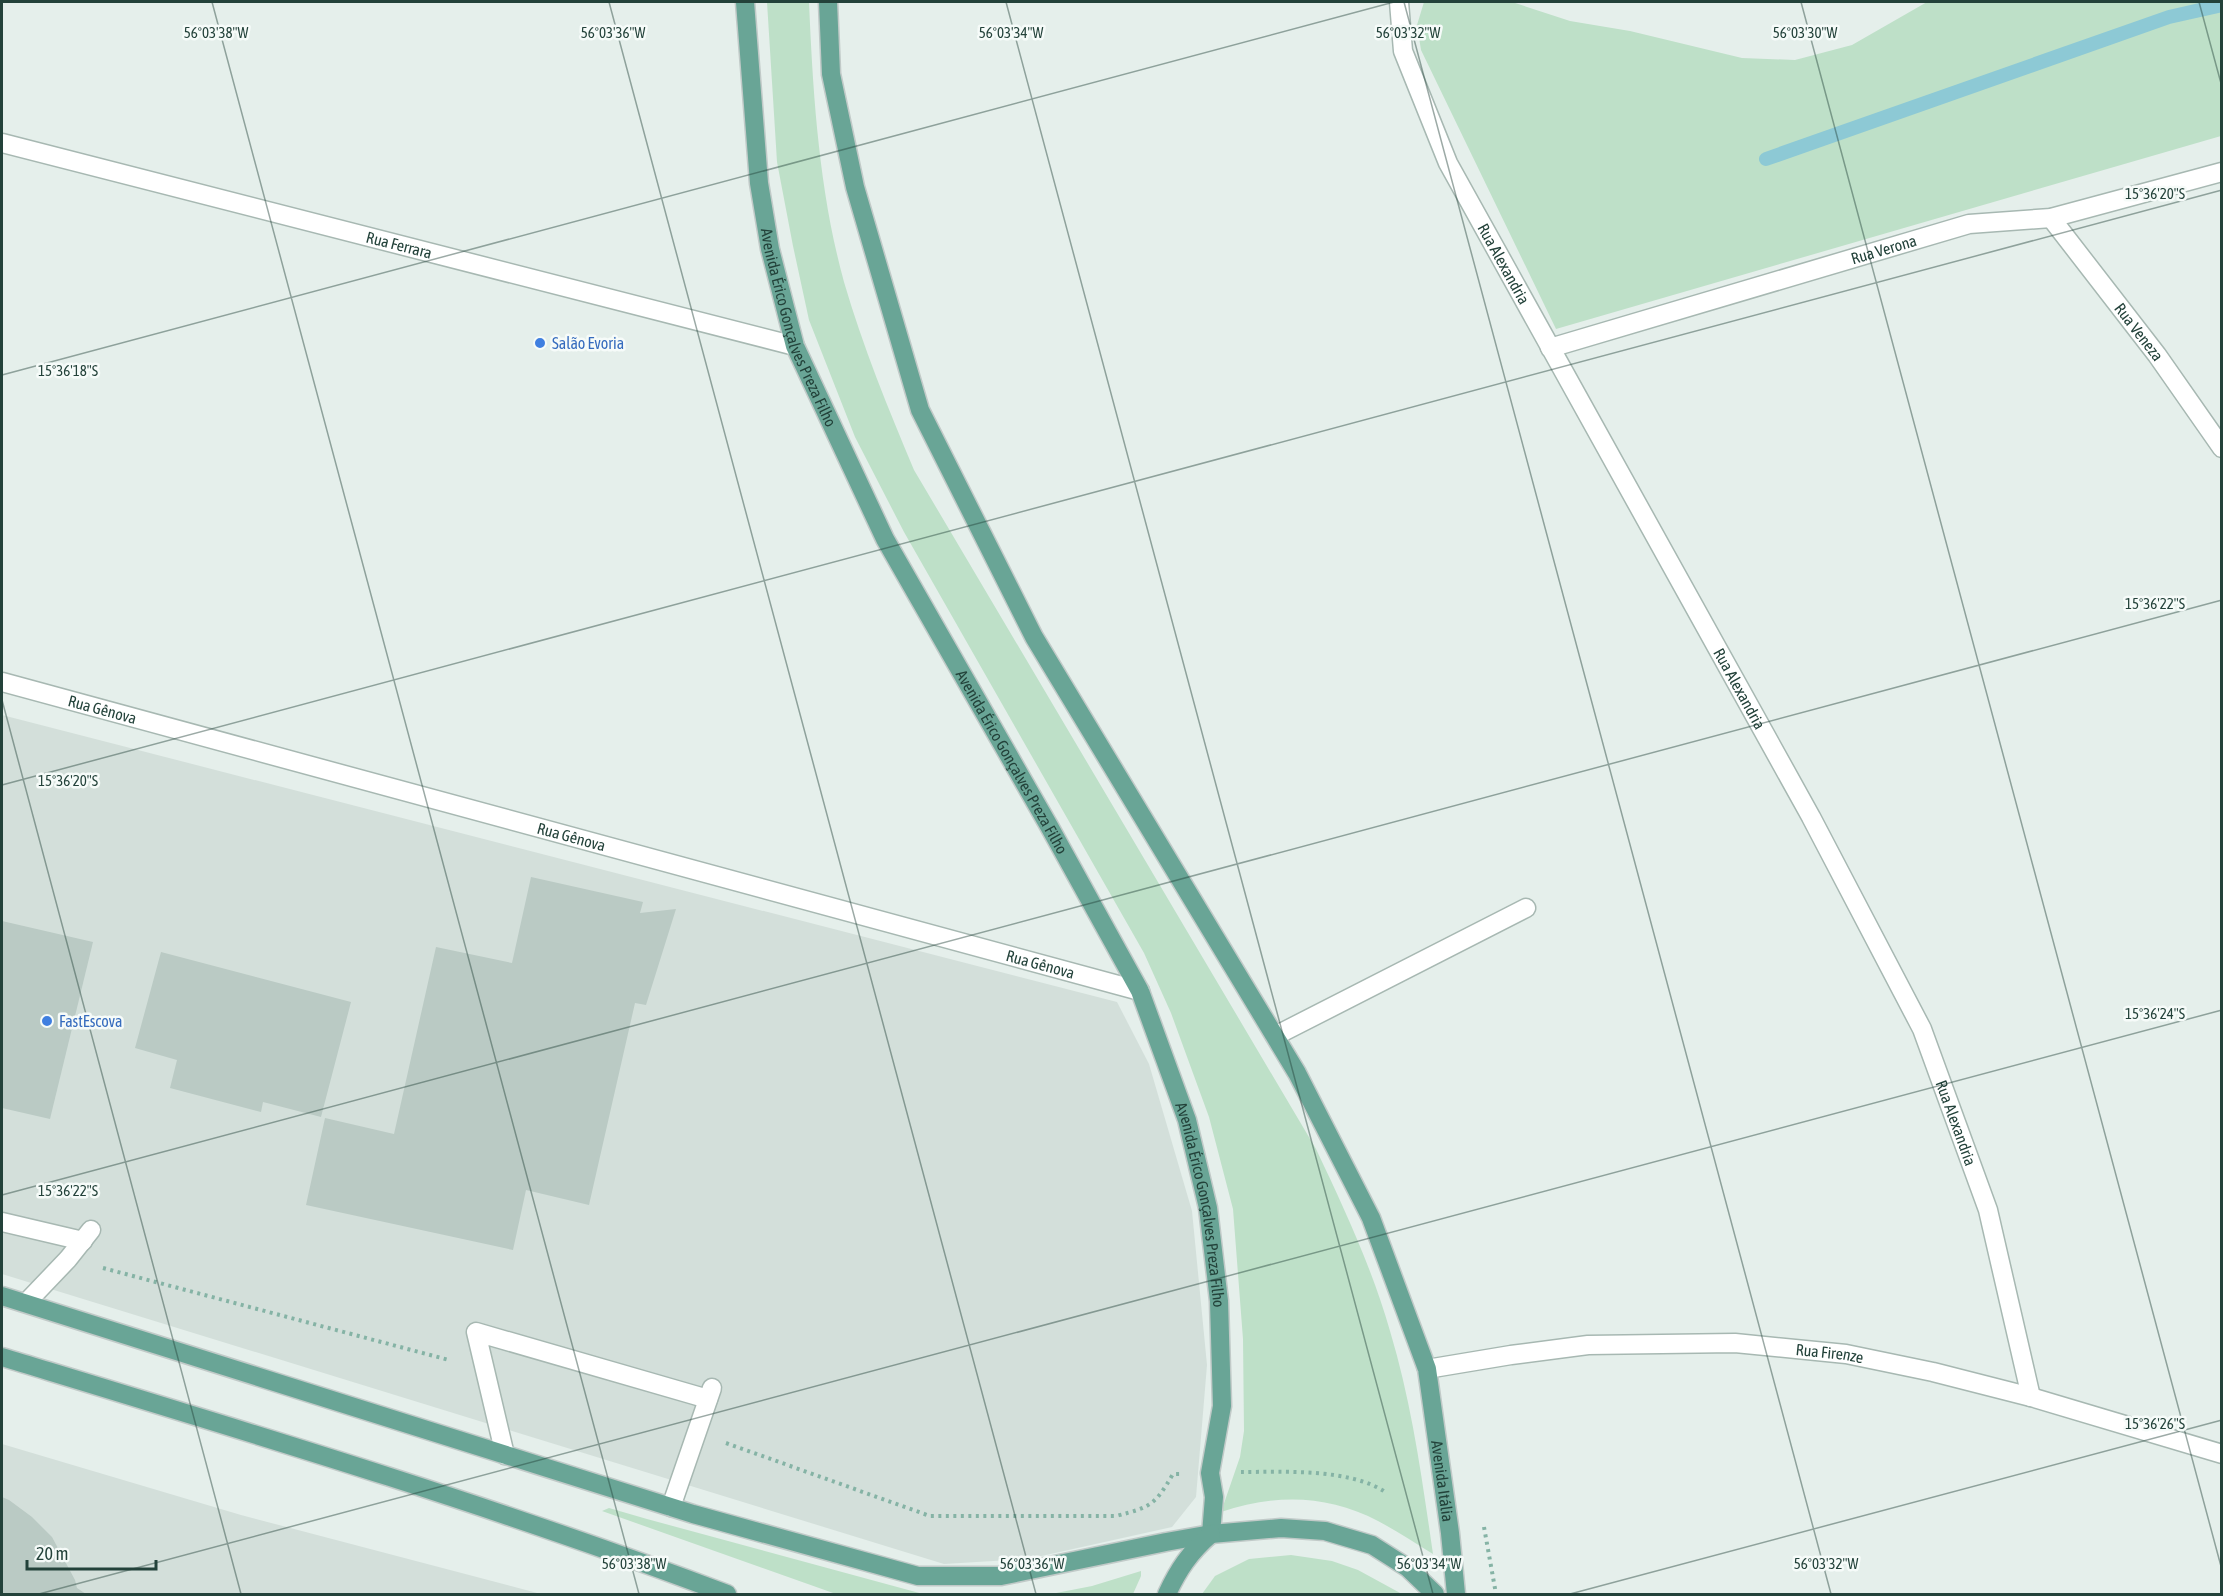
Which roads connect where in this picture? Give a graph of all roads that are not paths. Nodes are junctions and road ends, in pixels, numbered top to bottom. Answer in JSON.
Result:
{"nodes":[{"id":1,"x":746,"y":2,"type":"edge"},
{"id":2,"x":828,"y":2,"type":"edge"},
{"id":3,"x":1399,"y":2,"type":"edge"},
{"id":4,"x":2,"y":143,"type":"edge"},
{"id":5,"x":2222,"y":172,"type":"edge"},
{"id":6,"x":2051,"y":218,"type":"junction"},
{"id":7,"x":795,"y":346,"type":"junction"},
{"id":8,"x":1550,"y":348,"type":"junction"},
{"id":9,"x":2222,"y":448,"type":"edge"},
{"id":10,"x":2,"y":682,"type":"edge"},
{"id":11,"x":1526,"y":908,"type":"dead end"},
{"id":12,"x":1140,"y":991,"type":"junction"},
{"id":13,"x":1275,"y":1036,"type":"junction"},
{"id":14,"x":2,"y":1222,"type":"edge"},
{"id":15,"x":2,"y":1296,"type":"edge"},
{"id":16,"x":26,"y":1303,"type":"junction"},
{"id":17,"x":2,"y":1357,"type":"edge"},
{"id":18,"x":1427,"y":1369,"type":"junction"},
{"id":19,"x":2031,"y":1397,"type":"junction"},
{"id":20,"x":2222,"y":1454,"type":"edge"},
{"id":21,"x":505,"y":1455,"type":"junction"},
{"id":22,"x":671,"y":1507,"type":"junction"},
{"id":23,"x":1211,"y":1534,"type":"junction"},
{"id":24,"x":727,"y":1594,"type":"edge"},
{"id":25,"x":1167,"y":1594,"type":"edge"},
{"id":26,"x":1435,"y":1594,"type":"edge"},
{"id":27,"x":1456,"y":1594,"type":"edge"}],
"edges":[{"from":1,"to":7,"type":"main road","name":"Avenida Érico Gonçalves Preza Filho"},
{"from":2,"to":13,"type":"main road"},
{"from":3,"to":8,"type":"street","name":"Rua Alexandria"},
{"from":4,"to":7,"type":"street","name":"Rua Ferrara"},
{"from":5,"to":6,"type":"street","name":"Rua Verona"},
{"from":6,"to":8,"type":"street","name":"Rua Verona"},
{"from":6,"to":9,"type":"street","name":"Rua Veneza"},
{"from":7,"to":12,"type":"main road","name":"Avenida Érico Gonçalves Preza Filho"},
{"from":8,"to":19,"type":"street","name":"Rua Alexandria"},
{"from":10,"to":12,"type":"street","name":"Rua Gênova"},
{"from":11,"to":13,"type":"street"},
{"from":12,"to":23,"type":"main road","name":"Avenida Érico Gonçalves Preza Filho"},
{"from":13,"to":18,"type":"main road"},
{"from":14,"to":16,"type":"street"},
{"from":15,"to":16,"type":"main road"},
{"from":16,"to":21,"type":"main road"},
{"from":17,"to":24,"type":"main road"},
{"from":18,"to":19,"type":"street","name":"Rua Firenze"},
{"from":18,"to":27,"type":"main road","name":"Avenida Itália"},
{"from":19,"to":20,"type":"street","name":"Rua Firenze"},
{"from":21,"to":22,"type":"main road"},
{"from":21,"to":22,"type":"street"},
{"from":22,"to":23,"type":"main road"},
{"from":23,"to":25,"type":"main road"},
{"from":23,"to":26,"type":"main road"}]}
